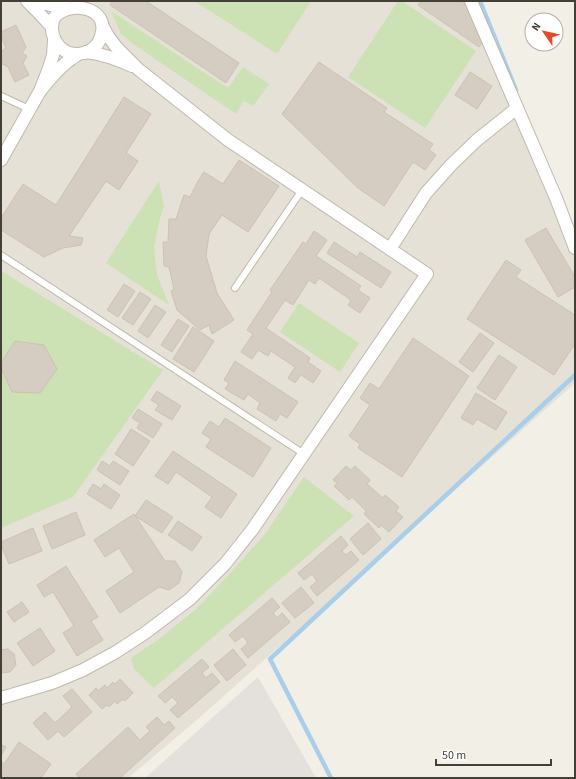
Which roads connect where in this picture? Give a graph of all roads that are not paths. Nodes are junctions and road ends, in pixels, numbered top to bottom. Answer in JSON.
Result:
{"nodes":[{"id":1,"x":27,"y":1,"type":"edge"},
{"id":2,"x":34,"y":1,"type":"edge"},
{"id":3,"x":471,"y":1,"type":"edge"},
{"id":4,"x":65,"y":6,"type":"junction"},
{"id":5,"x":52,"y":27,"type":"junction"},
{"id":6,"x":103,"y":27,"type":"junction"},
{"id":7,"x":54,"y":40,"type":"junction"},
{"id":8,"x":82,"y":53,"type":"junction"},
{"id":9,"x":138,"y":69,"type":"junction"},
{"id":10,"x":40,"y":91,"type":"junction"},
{"id":11,"x":1,"y":96,"type":"edge"},
{"id":12,"x":518,"y":108,"type":"junction"},
{"id":13,"x":29,"y":109,"type":"junction"},
{"id":14,"x":1,"y":160,"type":"edge"},
{"id":15,"x":302,"y":190,"type":"junction"},
{"id":16,"x":575,"y":248,"type":"edge"},
{"id":17,"x":390,"y":249,"type":"junction"},
{"id":18,"x":1,"y":255,"type":"edge"},
{"id":19,"x":235,"y":288,"type":"dead end"},
{"id":20,"x":304,"y":454,"type":"junction"},
{"id":21,"x":1,"y":698,"type":"edge"}],
"edges":[{"from":1,"to":5,"type":"street"},
{"from":2,"to":4,"type":"street"},
{"from":3,"to":12,"type":"street"},
{"from":4,"to":5,"type":"street"},
{"from":4,"to":6,"type":"street"},
{"from":5,"to":7,"type":"street"},
{"from":6,"to":8,"type":"street"},
{"from":6,"to":9,"type":"street"},
{"from":7,"to":8,"type":"street"},
{"from":7,"to":10,"type":"street"},
{"from":8,"to":9,"type":"street"},
{"from":8,"to":10,"type":"street"},
{"from":9,"to":15,"type":"street"},
{"from":10,"to":13,"type":"street"},
{"from":11,"to":13,"type":"lane"},
{"from":12,"to":16,"type":"street"},
{"from":12,"to":17,"type":"street"},
{"from":13,"to":14,"type":"street"},
{"from":15,"to":17,"type":"street"},
{"from":15,"to":19,"type":"lane"},
{"from":17,"to":20,"type":"street"},
{"from":18,"to":20,"type":"lane"},
{"from":20,"to":21,"type":"street"}]}
